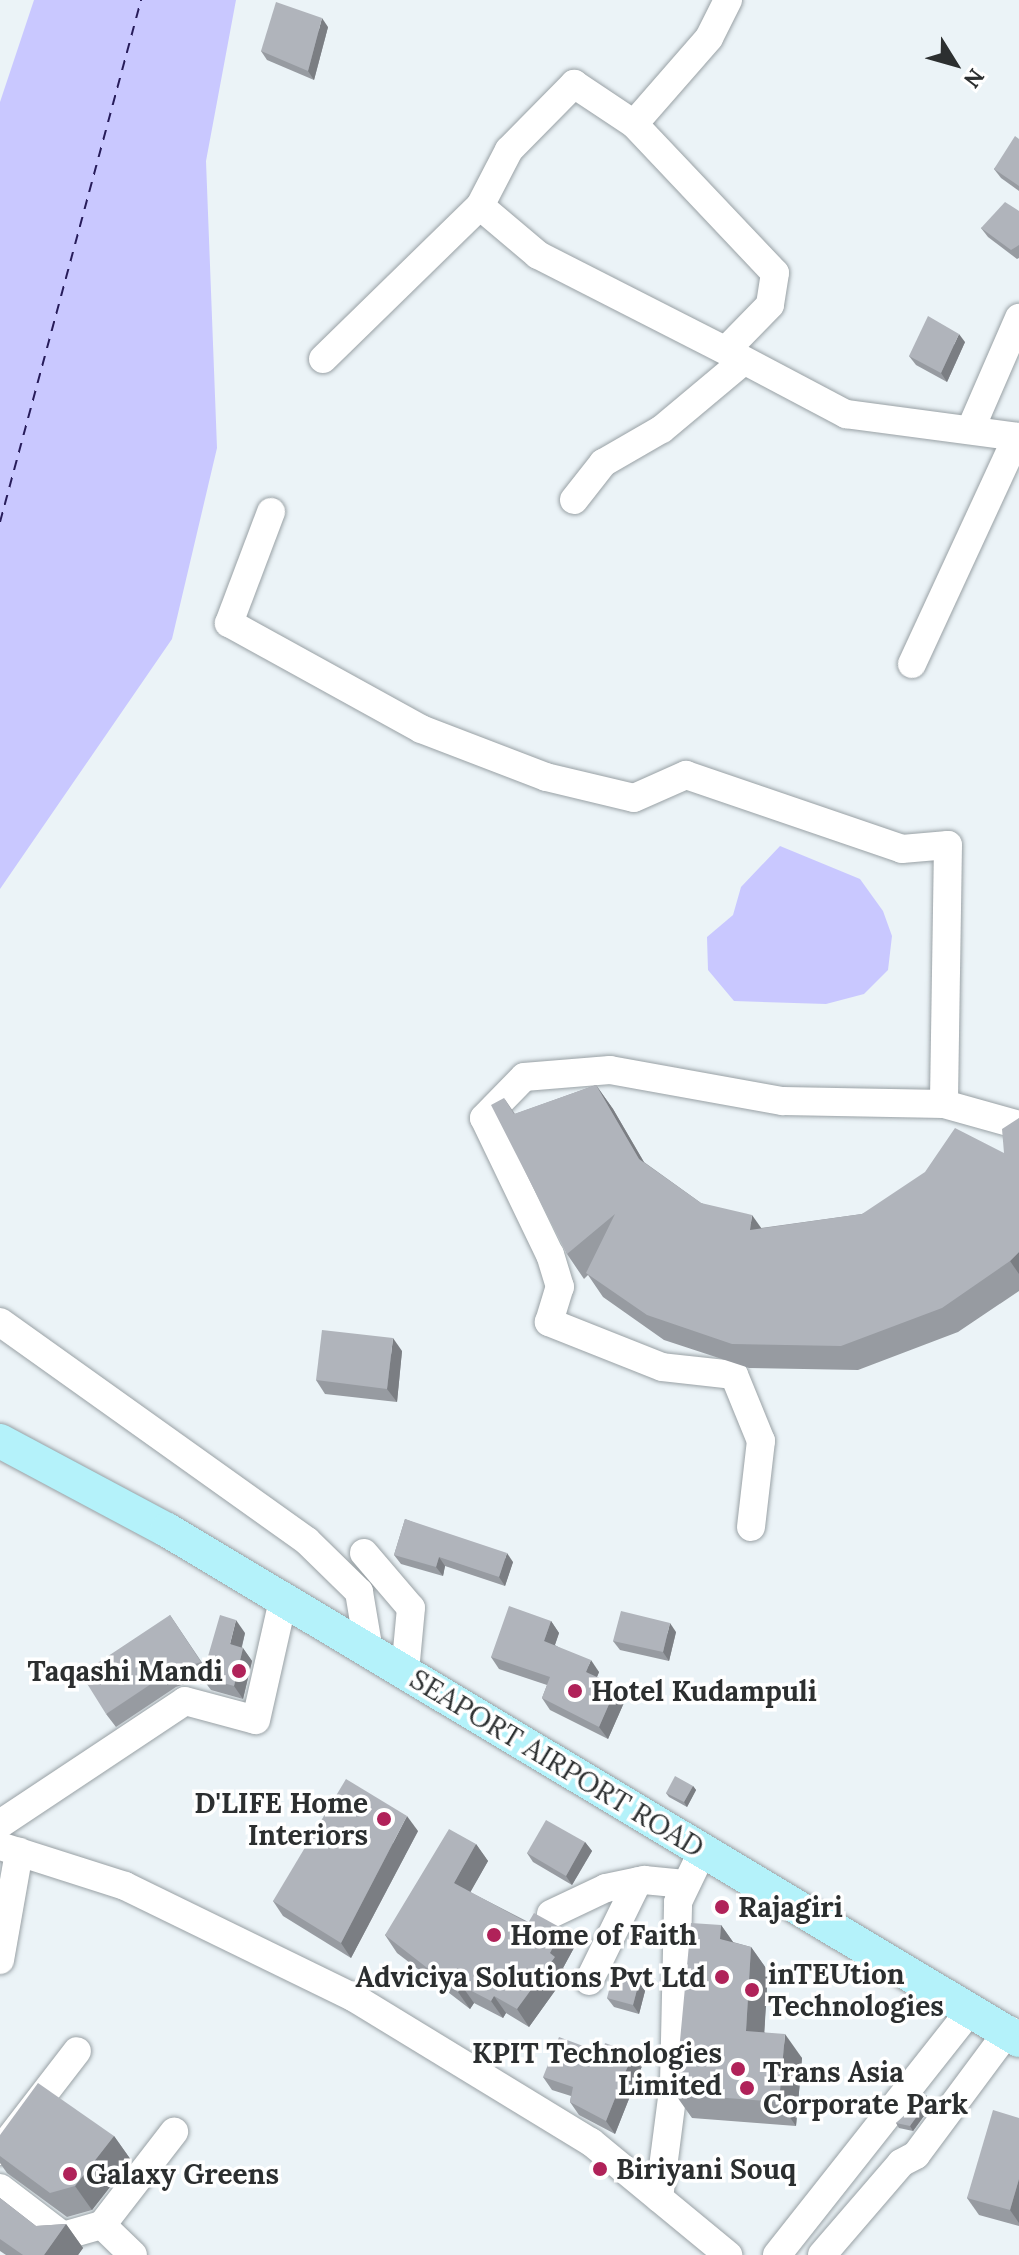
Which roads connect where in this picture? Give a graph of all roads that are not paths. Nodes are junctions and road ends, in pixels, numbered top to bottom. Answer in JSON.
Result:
{"nodes":[{"id":1,"x":728,"y":0,"type":"edge"},
{"id":2,"x":634,"y":124,"type":"junction"},
{"id":3,"x":480,"y":206,"type":"junction"},
{"id":4,"x":1019,"y":318,"type":"edge"},
{"id":5,"x":323,"y":359,"type":"dead end"},
{"id":6,"x":738,"y":359,"type":"junction"},
{"id":7,"x":972,"y":426,"type":"junction"},
{"id":8,"x":1018,"y":437,"type":"edge"},
{"id":9,"x":574,"y":500,"type":"dead end"},
{"id":10,"x":271,"y":512,"type":"dead end"},
{"id":11,"x":912,"y":664,"type":"dead end"},
{"id":12,"x":944,"y":1104,"type":"junction"},
{"id":13,"x":1019,"y":1125,"type":"edge"},
{"id":14,"x":0,"y":1322,"type":"edge"},
{"id":15,"x":0,"y":1441,"type":"edge"},
{"id":16,"x":751,"y":1527,"type":"dead end"},
{"id":17,"x":364,"y":1553,"type":"dead end"},
{"id":18,"x":283,"y":1600,"type":"junction"},
{"id":19,"x":369,"y":1651,"type":"junction"},
{"id":20,"x":405,"y":1672,"type":"junction"},
{"id":21,"x":0,"y":1824,"type":"edge"},
{"id":22,"x":9,"y":1849,"type":"edge"},
{"id":23,"x":703,"y":1850,"type":"junction"},
{"id":24,"x":638,"y":1881,"type":"junction"},
{"id":25,"x":685,"y":1884,"type":"junction"},
{"id":26,"x":551,"y":1914,"type":"dead end"},
{"id":27,"x":0,"y":1960,"type":"edge"},
{"id":28,"x":589,"y":1981,"type":"dead end"},
{"id":29,"x":971,"y":2009,"type":"junction"},
{"id":30,"x":1015,"y":2033,"type":"edge"},
{"id":31,"x":77,"y":2051,"type":"dead end"},
{"id":32,"x":923,"y":2106,"type":"junction"},
{"id":33,"x":174,"y":2132,"type":"dead end"},
{"id":34,"x":871,"y":2141,"type":"junction"},
{"id":35,"x":0,"y":2151,"type":"edge"},
{"id":36,"x":901,"y":2163,"type":"junction"},
{"id":37,"x":0,"y":2188,"type":"edge"},
{"id":38,"x":659,"y":2198,"type":"junction"},
{"id":39,"x":102,"y":2225,"type":"junction"},
{"id":40,"x":133,"y":2255,"type":"edge"},
{"id":41,"x":728,"y":2255,"type":"edge"},
{"id":42,"x":777,"y":2255,"type":"edge"},
{"id":43,"x":822,"y":2255,"type":"edge"}],
"edges":[{"from":1,"to":2,"type":"street"},
{"from":2,"to":3,"type":"street"},
{"from":2,"to":6,"type":"street"},
{"from":3,"to":5,"type":"street"},
{"from":3,"to":6,"type":"street"},
{"from":4,"to":7,"type":"street"},
{"from":6,"to":7,"type":"street"},
{"from":6,"to":9,"type":"street"},
{"from":7,"to":8,"type":"street"},
{"from":8,"to":11,"type":"street"},
{"from":10,"to":12,"type":"street"},
{"from":12,"to":13,"type":"street"},
{"from":12,"to":16,"type":"street"},
{"from":14,"to":19,"type":"street"},
{"from":15,"to":18,"type":"main road","name":"SEAPORT AIRPORT ROAD"},
{"from":17,"to":20,"type":"street"},
{"from":18,"to":19,"type":"main road","name":"SEAPORT AIRPORT ROAD"},
{"from":18,"to":21,"type":"street"},
{"from":19,"to":20,"type":"main road","name":"SEAPORT AIRPORT ROAD"},
{"from":20,"to":23,"type":"main road","name":"SEAPORT AIRPORT ROAD"},
{"from":22,"to":27,"type":"street"},
{"from":22,"to":38,"type":"street"},
{"from":23,"to":25,"type":"street"},
{"from":23,"to":29,"type":"main road","name":"SEAPORT AIRPORT ROAD"},
{"from":24,"to":25,"type":"street"},
{"from":24,"to":26,"type":"street"},
{"from":24,"to":28,"type":"street"},
{"from":25,"to":38,"type":"street"},
{"from":29,"to":30,"type":"main road","name":"SEAPORT AIRPORT ROAD"},
{"from":29,"to":32,"type":"street"},
{"from":30,"to":32,"type":"street"},
{"from":31,"to":35,"type":"street"},
{"from":32,"to":34,"type":"street"},
{"from":32,"to":34,"type":"street"},
{"from":32,"to":36,"type":"street"},
{"from":32,"to":36,"type":"street"},
{"from":33,"to":39,"type":"street"},
{"from":34,"to":42,"type":"street"},
{"from":36,"to":43,"type":"street"},
{"from":37,"to":39,"type":"street"},
{"from":38,"to":41,"type":"street"},
{"from":39,"to":40,"type":"street"}]}
